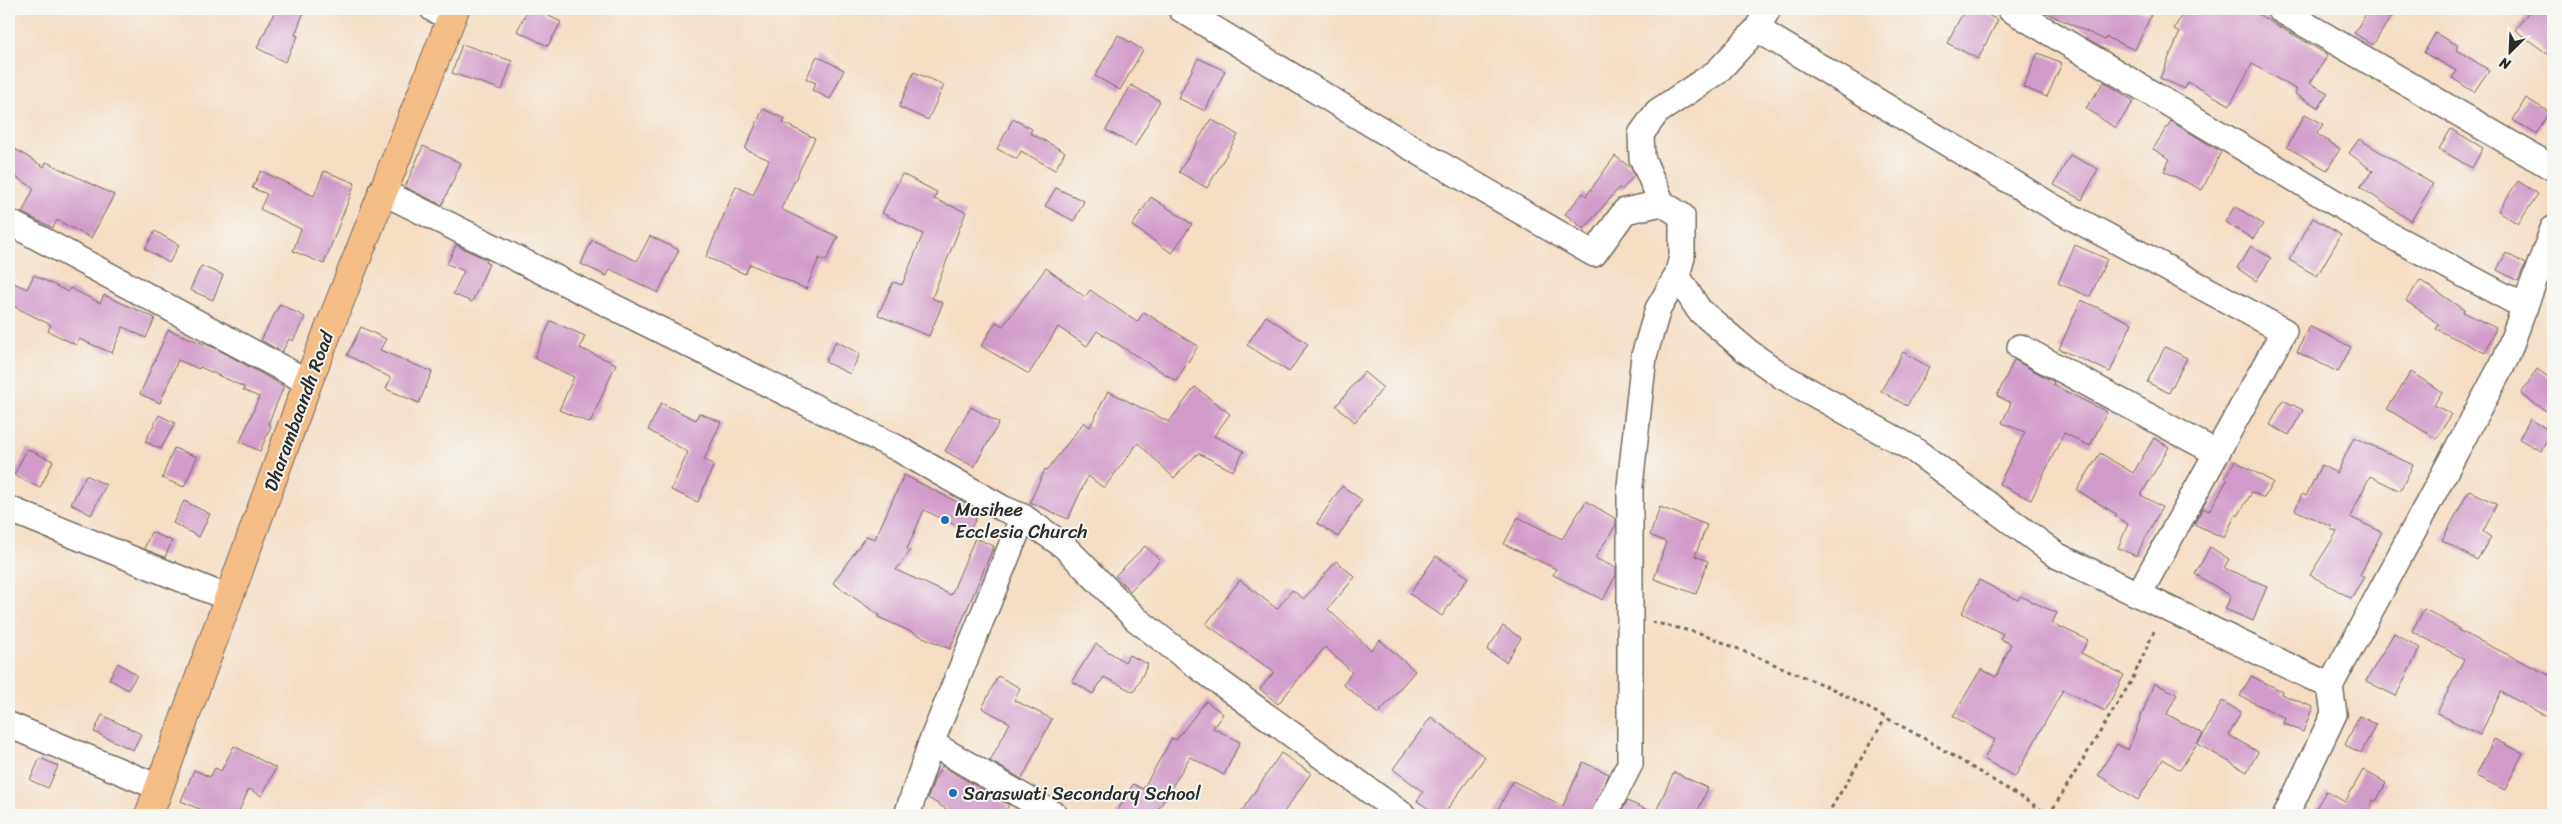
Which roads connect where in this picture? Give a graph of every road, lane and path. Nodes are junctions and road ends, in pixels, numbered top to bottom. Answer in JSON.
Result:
{"nodes":[{"id":1,"x":1181,"y":9,"type":"edge"},
{"id":2,"x":2010,"y":9,"type":"edge"},
{"id":3,"x":2279,"y":9,"type":"edge"},
{"id":4,"x":446,"y":12,"type":"edge"},
{"id":5,"x":1763,"y":19,"type":"edge"},
{"id":6,"x":2553,"y":168,"type":"edge"},
{"id":7,"x":381,"y":191,"type":"junction"},
{"id":8,"x":1662,"y":203,"type":"junction"},
{"id":9,"x":9,"y":222,"type":"edge"},
{"id":10,"x":2553,"y":228,"type":"edge"},
{"id":11,"x":1677,"y":276,"type":"junction"},
{"id":12,"x":2524,"y":307,"type":"junction"},
{"id":13,"x":2020,"y":347,"type":"dead end"},
{"id":14,"x":308,"y":382,"type":"junction"},
{"id":15,"x":2217,"y":453,"type":"junction"},
{"id":16,"x":9,"y":509,"type":"edge"},
{"id":17,"x":1023,"y":517,"type":"junction"},
{"id":18,"x":2139,"y":594,"type":"junction"},
{"id":19,"x":228,"y":598,"type":"junction"},
{"id":20,"x":2165,"y":607,"type":"junction"},
{"id":21,"x":1630,"y":615,"type":"junction"},
{"id":22,"x":2330,"y":686,"type":"junction"},
{"id":23,"x":1885,"y":719,"type":"junction"},
{"id":24,"x":9,"y":725,"type":"edge"},
{"id":25,"x":931,"y":742,"type":"junction"},
{"id":26,"x":156,"y":806,"type":"edge"},
{"id":27,"x":907,"y":815,"type":"edge"},
{"id":28,"x":1054,"y":815,"type":"edge"},
{"id":29,"x":1403,"y":815,"type":"edge"},
{"id":30,"x":1604,"y":815,"type":"edge"},
{"id":31,"x":1827,"y":815,"type":"edge"},
{"id":32,"x":2049,"y":815,"type":"edge"},
{"id":33,"x":2286,"y":815,"type":"edge"}],
"edges":[{"from":1,"to":8,"type":"street"},
{"from":2,"to":12,"type":"street"},
{"from":3,"to":6,"type":"street"},
{"from":4,"to":7,"type":"main road","name":"Dharambaandh Road"},
{"from":5,"to":8,"type":"street"},
{"from":5,"to":15,"type":"street"},
{"from":7,"to":14,"type":"main road","name":"Dharambaandh Road"},
{"from":7,"to":17,"type":"street"},
{"from":8,"to":11,"type":"street"},
{"from":9,"to":14,"type":"street"},
{"from":10,"to":12,"type":"street"},
{"from":11,"to":18,"type":"street"},
{"from":11,"to":21,"type":"street"},
{"from":12,"to":22,"type":"street"},
{"from":13,"to":15,"type":"street"},
{"from":14,"to":19,"type":"main road","name":"Dharambaandh Road"},
{"from":15,"to":18,"type":"street"},
{"from":16,"to":19,"type":"street"},
{"from":17,"to":25,"type":"street"},
{"from":17,"to":29,"type":"street"},
{"from":18,"to":20,"type":"street"},
{"from":19,"to":26,"type":"main road","name":"Dharambaandh Road"},
{"from":20,"to":22,"type":"street"},
{"from":20,"to":32,"type":"path"},
{"from":21,"to":23,"type":"path"},
{"from":21,"to":30,"type":"street"},
{"from":22,"to":33,"type":"street"},
{"from":23,"to":31,"type":"path"},
{"from":23,"to":32,"type":"path"},
{"from":24,"to":26,"type":"street"},
{"from":25,"to":27,"type":"street"},
{"from":25,"to":28,"type":"street"}]}
